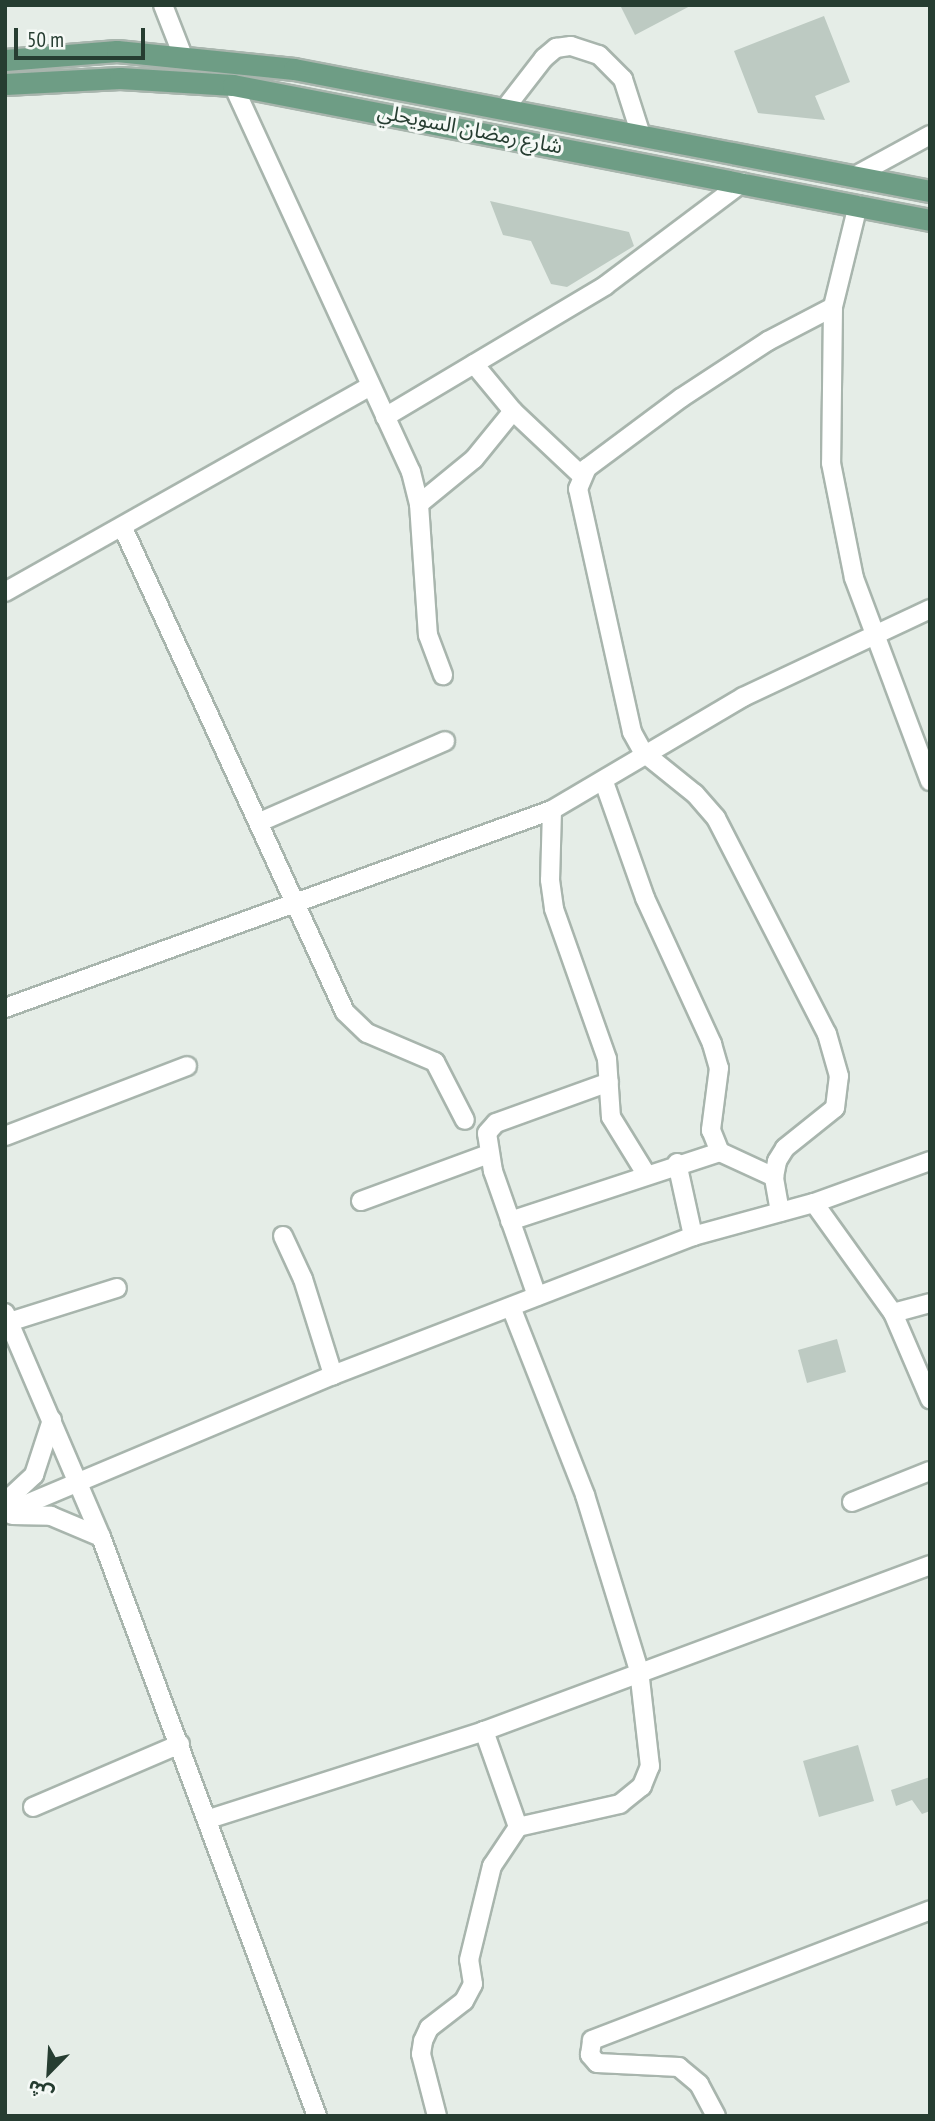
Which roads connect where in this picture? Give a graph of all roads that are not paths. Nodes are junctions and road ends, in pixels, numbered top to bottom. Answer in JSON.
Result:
{"nodes":[{"id":1,"x":163,"y":5,"type":"edge"},
{"id":2,"x":183,"y":55,"type":"junction"},
{"id":3,"x":5,"y":60,"type":"edge"},
{"id":4,"x":5,"y":84,"type":"edge"},
{"id":5,"x":233,"y":85,"type":"junction"},
{"id":6,"x":506,"y":107,"type":"junction"},
{"id":7,"x":641,"y":135,"type":"junction"},
{"id":8,"x":930,"y":135,"type":"edge"},
{"id":9,"x":853,"y":177,"type":"junction"},
{"id":10,"x":743,"y":182,"type":"junction"},
{"id":11,"x":930,"y":191,"type":"edge"},
{"id":12,"x":859,"y":205,"type":"junction"},
{"id":13,"x":930,"y":220,"type":"edge"},
{"id":14,"x":833,"y":307,"type":"junction"},
{"id":15,"x":474,"y":364,"type":"junction"},
{"id":16,"x":369,"y":387,"type":"junction"},
{"id":17,"x":513,"y":411,"type":"junction"},
{"id":18,"x":385,"y":417,"type":"junction"},
{"id":19,"x":581,"y":475,"type":"junction"},
{"id":20,"x":419,"y":504,"type":"junction"},
{"id":21,"x":122,"y":528,"type":"junction"},
{"id":22,"x":5,"y":592,"type":"edge"},
{"id":23,"x":930,"y":609,"type":"edge"},
{"id":24,"x":872,"y":634,"type":"junction"},
{"id":25,"x":443,"y":675,"type":"dead end"},
{"id":26,"x":444,"y":741,"type":"dead end"},
{"id":27,"x":643,"y":752,"type":"junction"},
{"id":28,"x":930,"y":781,"type":"edge"},
{"id":29,"x":604,"y":782,"type":"junction"},
{"id":30,"x":552,"y":810,"type":"junction"},
{"id":31,"x":260,"y":822,"type":"junction"},
{"id":32,"x":297,"y":901,"type":"junction"},
{"id":33,"x":5,"y":1008,"type":"edge"},
{"id":34,"x":187,"y":1066,"type":"dead end"},
{"id":35,"x":609,"y":1082,"type":"junction"},
{"id":36,"x":466,"y":1120,"type":"dead end"},
{"id":37,"x":5,"y":1136,"type":"edge"},
{"id":38,"x":720,"y":1152,"type":"junction"},
{"id":39,"x":489,"y":1154,"type":"junction"},
{"id":40,"x":930,"y":1161,"type":"edge"},
{"id":41,"x":677,"y":1163,"type":"junction"},
{"id":42,"x":646,"y":1174,"type":"junction"},
{"id":43,"x":774,"y":1177,"type":"junction"},
{"id":44,"x":360,"y":1202,"type":"dead end"},
{"id":45,"x":814,"y":1203,"type":"junction"},
{"id":46,"x":780,"y":1212,"type":"junction"},
{"id":47,"x":510,"y":1221,"type":"junction"},
{"id":48,"x":283,"y":1236,"type":"dead end"},
{"id":49,"x":694,"y":1236,"type":"junction"},
{"id":50,"x":117,"y":1288,"type":"dead end"},
{"id":51,"x":537,"y":1296,"type":"junction"},
{"id":52,"x":930,"y":1303,"type":"edge"},
{"id":53,"x":511,"y":1307,"type":"junction"},
{"id":54,"x":893,"y":1313,"type":"junction"},
{"id":55,"x":7,"y":1317,"type":"edge"},
{"id":56,"x":13,"y":1351,"type":"edge"},
{"id":57,"x":333,"y":1375,"type":"junction"},
{"id":58,"x":930,"y":1399,"type":"edge"},
{"id":59,"x":52,"y":1420,"type":"junction"},
{"id":60,"x":930,"y":1471,"type":"edge"},
{"id":61,"x":79,"y":1483,"type":"junction"},
{"id":62,"x":5,"y":1502,"type":"edge"},
{"id":63,"x":852,"y":1502,"type":"dead end"},
{"id":64,"x":5,"y":1514,"type":"edge"},
{"id":65,"x":101,"y":1537,"type":"junction"},
{"id":66,"x":930,"y":1565,"type":"edge"},
{"id":67,"x":639,"y":1670,"type":"junction"},
{"id":68,"x":484,"y":1731,"type":"junction"},
{"id":69,"x":180,"y":1744,"type":"junction"},
{"id":70,"x":33,"y":1807,"type":"dead end"},
{"id":71,"x":209,"y":1819,"type":"junction"},
{"id":72,"x":518,"y":1827,"type":"junction"},
{"id":73,"x":930,"y":1910,"type":"edge"},
{"id":74,"x":317,"y":2116,"type":"edge"},
{"id":75,"x":437,"y":2116,"type":"edge"},
{"id":76,"x":716,"y":2116,"type":"edge"}],
"edges":[{"from":1,"to":2,"type":"street"},
{"from":2,"to":3,"type":"main road","name":"شارع رمضان السويحلي"},
{"from":2,"to":6,"type":"main road","name":"شارع رمضان السويحلي"},
{"from":4,"to":5,"type":"main road","name":"شارع رمضان السويحلي"},
{"from":5,"to":10,"type":"main road","name":"شارع رمضان السويحلي"},
{"from":5,"to":16,"type":"street"},
{"from":6,"to":7,"type":"main road","name":"شارع رمضان السويحلي"},
{"from":6,"to":7,"type":"street"},
{"from":7,"to":9,"type":"main road","name":"شارع رمضان السويحلي"},
{"from":8,"to":9,"type":"street"},
{"from":9,"to":11,"type":"main road","name":"شارع رمضان السويحلي"},
{"from":10,"to":12,"type":"main road","name":"شارع رمضان السويحلي"},
{"from":10,"to":15,"type":"street"},
{"from":12,"to":13,"type":"main road","name":"شارع رمضان السويحلي"},
{"from":12,"to":14,"type":"street"},
{"from":14,"to":19,"type":"street"},
{"from":14,"to":24,"type":"street"},
{"from":15,"to":17,"type":"street"},
{"from":15,"to":18,"type":"street"},
{"from":16,"to":18,"type":"street"},
{"from":16,"to":21,"type":"street"},
{"from":17,"to":19,"type":"street"},
{"from":17,"to":20,"type":"street"},
{"from":18,"to":20,"type":"street"},
{"from":19,"to":27,"type":"street"},
{"from":20,"to":25,"type":"street"},
{"from":21,"to":22,"type":"street"},
{"from":21,"to":31,"type":"street"},
{"from":23,"to":24,"type":"street"},
{"from":24,"to":27,"type":"street"},
{"from":24,"to":28,"type":"street"},
{"from":26,"to":31,"type":"street"},
{"from":27,"to":29,"type":"street"},
{"from":27,"to":43,"type":"street"},
{"from":29,"to":30,"type":"street"},
{"from":29,"to":38,"type":"street"},
{"from":30,"to":32,"type":"street"},
{"from":30,"to":35,"type":"street"},
{"from":31,"to":32,"type":"street"},
{"from":32,"to":33,"type":"street"},
{"from":32,"to":36,"type":"street"},
{"from":34,"to":37,"type":"street"},
{"from":35,"to":39,"type":"street"},
{"from":35,"to":42,"type":"street"},
{"from":38,"to":41,"type":"street"},
{"from":38,"to":43,"type":"street"},
{"from":39,"to":44,"type":"street"},
{"from":39,"to":47,"type":"street"},
{"from":40,"to":45,"type":"street"},
{"from":41,"to":42,"type":"street"},
{"from":41,"to":49,"type":"street"},
{"from":42,"to":47,"type":"street"},
{"from":43,"to":46,"type":"street"},
{"from":45,"to":46,"type":"street"},
{"from":45,"to":54,"type":"street"},
{"from":46,"to":49,"type":"street"},
{"from":47,"to":51,"type":"street"},
{"from":48,"to":57,"type":"street"},
{"from":49,"to":51,"type":"street"},
{"from":50,"to":55,"type":"street"},
{"from":51,"to":53,"type":"street"},
{"from":52,"to":54,"type":"street"},
{"from":53,"to":57,"type":"street"},
{"from":53,"to":67,"type":"street"},
{"from":54,"to":58,"type":"street"},
{"from":55,"to":56,"type":"street"},
{"from":56,"to":59,"type":"street"},
{"from":57,"to":61,"type":"street"},
{"from":59,"to":61,"type":"street"},
{"from":59,"to":62,"type":"street"},
{"from":60,"to":63,"type":"street"},
{"from":61,"to":64,"type":"street"},
{"from":61,"to":65,"type":"street"},
{"from":64,"to":65,"type":"street"},
{"from":65,"to":69,"type":"street"},
{"from":66,"to":67,"type":"street"},
{"from":67,"to":68,"type":"street"},
{"from":67,"to":72,"type":"street"},
{"from":68,"to":71,"type":"street"},
{"from":68,"to":72,"type":"street"},
{"from":69,"to":70,"type":"street"},
{"from":69,"to":71,"type":"street"},
{"from":71,"to":74,"type":"street"},
{"from":72,"to":75,"type":"street"},
{"from":73,"to":76,"type":"street"}]}
